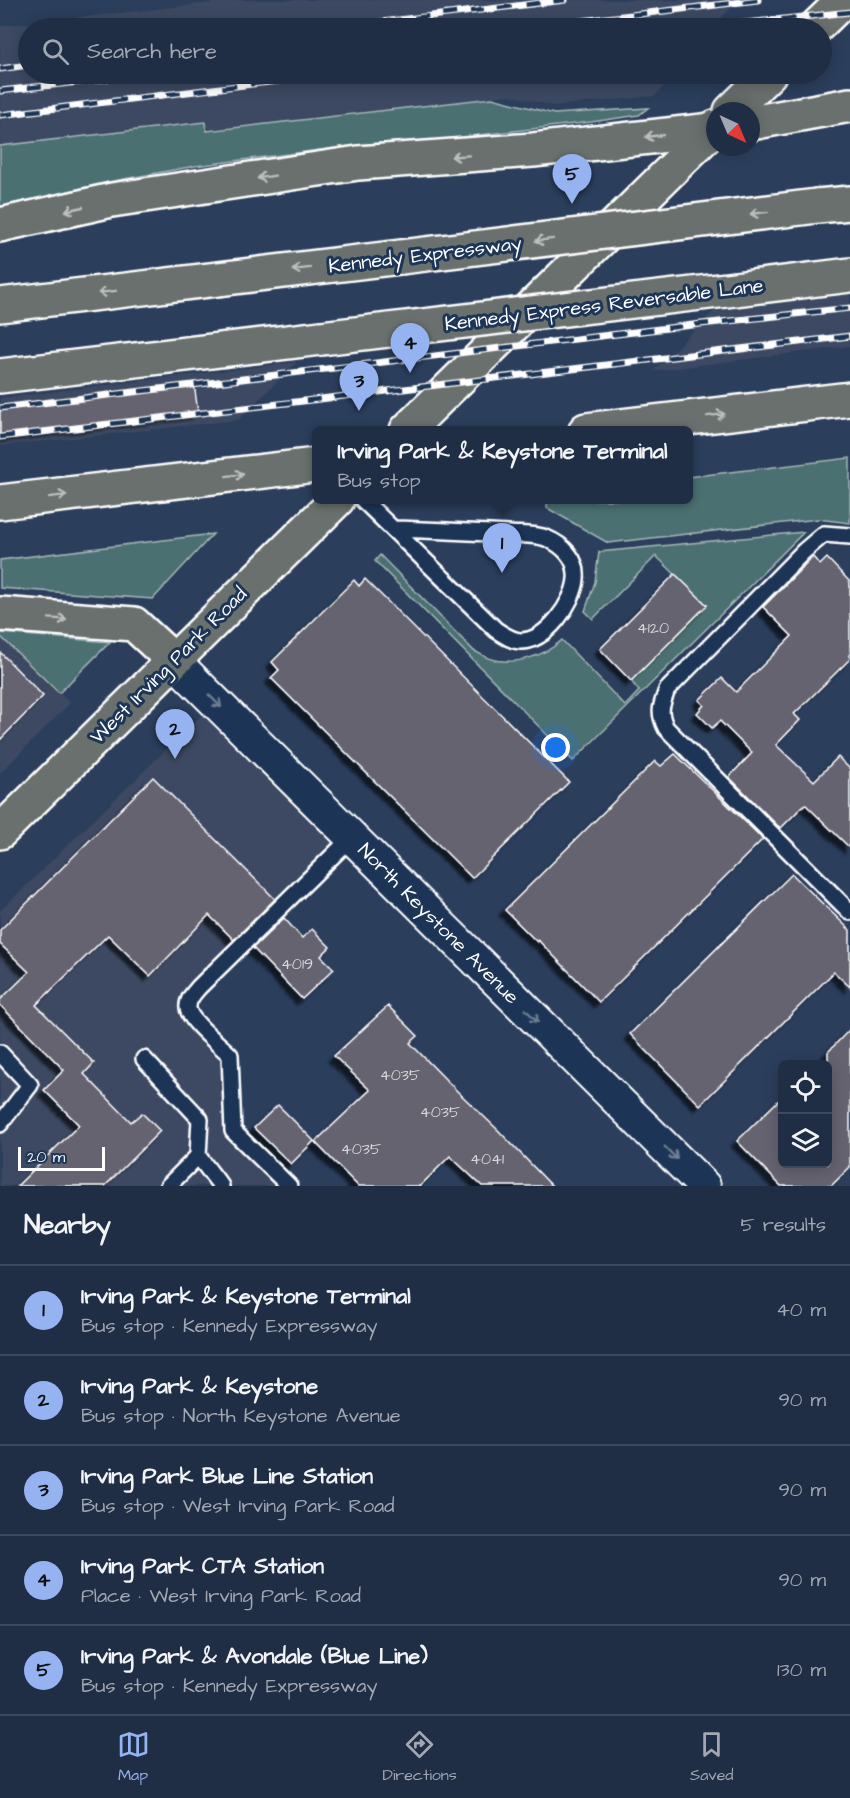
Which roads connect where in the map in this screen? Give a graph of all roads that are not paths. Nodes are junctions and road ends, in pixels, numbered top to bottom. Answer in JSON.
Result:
{"nodes":[{"id":1,"x":844,"y":0,"type":"edge"},
{"id":2,"x":825,"y":18,"type":"edge"},
{"id":3,"x":760,"y":84,"type":"edge"},
{"id":4,"x":741,"y":102,"type":"edge"},
{"id":5,"x":850,"y":105,"type":"edge"},
{"id":6,"x":760,"y":121,"type":"edge"},
{"id":7,"x":706,"y":127,"type":"edge"},
{"id":8,"x":706,"y":137,"type":"edge"},
{"id":9,"x":850,"y":202,"type":"edge"},
{"id":10,"x":0,"y":225,"type":"edge"},
{"id":11,"x":850,"y":275,"type":"edge"},
{"id":12,"x":0,"y":305,"type":"edge"},
{"id":13,"x":0,"y":376,"type":"edge"},
{"id":14,"x":850,"y":399,"type":"edge"},
{"id":15,"x":411,"y":426,"type":"edge"},
{"id":16,"x":624,"y":426,"type":"edge"},
{"id":17,"x":312,"y":465,"type":"edge"},
{"id":18,"x":0,"y":502,"type":"edge"},
{"id":19,"x":333,"y":504,"type":"edge"},
{"id":20,"x":367,"y":504,"type":"edge"},
{"id":21,"x":394,"y":529,"type":"junction"},
{"id":22,"x":850,"y":536,"type":"edge"},
{"id":23,"x":0,"y":614,"type":"edge"},
{"id":24,"x":174,"y":660,"type":"junction"},
{"id":25,"x":0,"y":832,"type":"edge"},
{"id":26,"x":352,"y":837,"type":"junction"},
{"id":27,"x":850,"y":912,"type":"edge"},
{"id":28,"x":0,"y":1053,"type":"edge"},
{"id":29,"x":144,"y":1059,"type":"dead end"},
{"id":30,"x":0,"y":1124,"type":"edge"},
{"id":31,"x":198,"y":1156,"type":"junction"},
{"id":32,"x":168,"y":1186,"type":"edge"},
{"id":33,"x":221,"y":1186,"type":"edge"},
{"id":34,"x":289,"y":1186,"type":"edge"},
{"id":35,"x":704,"y":1186,"type":"edge"}],
"edges":[{"from":1,"to":2,"type":"main road"},
{"from":3,"to":4,"type":"main road"},
{"from":5,"to":6,"type":"main road"},
{"from":7,"to":10,"type":"main road","one_way":true},
{"from":8,"to":15,"type":"main road"},
{"from":9,"to":12,"type":"main road","name":"Kennedy Expressway","one_way":true,"bridge":true},
{"from":11,"to":13,"type":"main road","name":"Kennedy Express Reversable Lane","bridge":true},
{"from":16,"to":14,"type":"main road","one_way":true},
{"from":18,"to":17,"type":"main road","one_way":true},
{"from":19,"to":24,"type":"main road","name":"West Irving Park Road"},
{"from":20,"to":21,"type":"lane"},
{"from":21,"to":21,"type":"lane"},
{"from":22,"to":27,"type":"lane"},
{"from":23,"to":24,"type":"main road","one_way":true},
{"from":24,"to":25,"type":"main road","name":"West Irving Park Road"},
{"from":24,"to":26,"type":"street","name":"North Keystone Avenue","one_way":true},
{"from":26,"to":34,"type":"lane"},
{"from":26,"to":35,"type":"street","name":"North Keystone Avenue","one_way":true},
{"from":28,"to":30,"type":"lane"},
{"from":29,"to":31,"type":"lane"},
{"from":31,"to":32,"type":"lane"},
{"from":31,"to":33,"type":"lane"}]}
